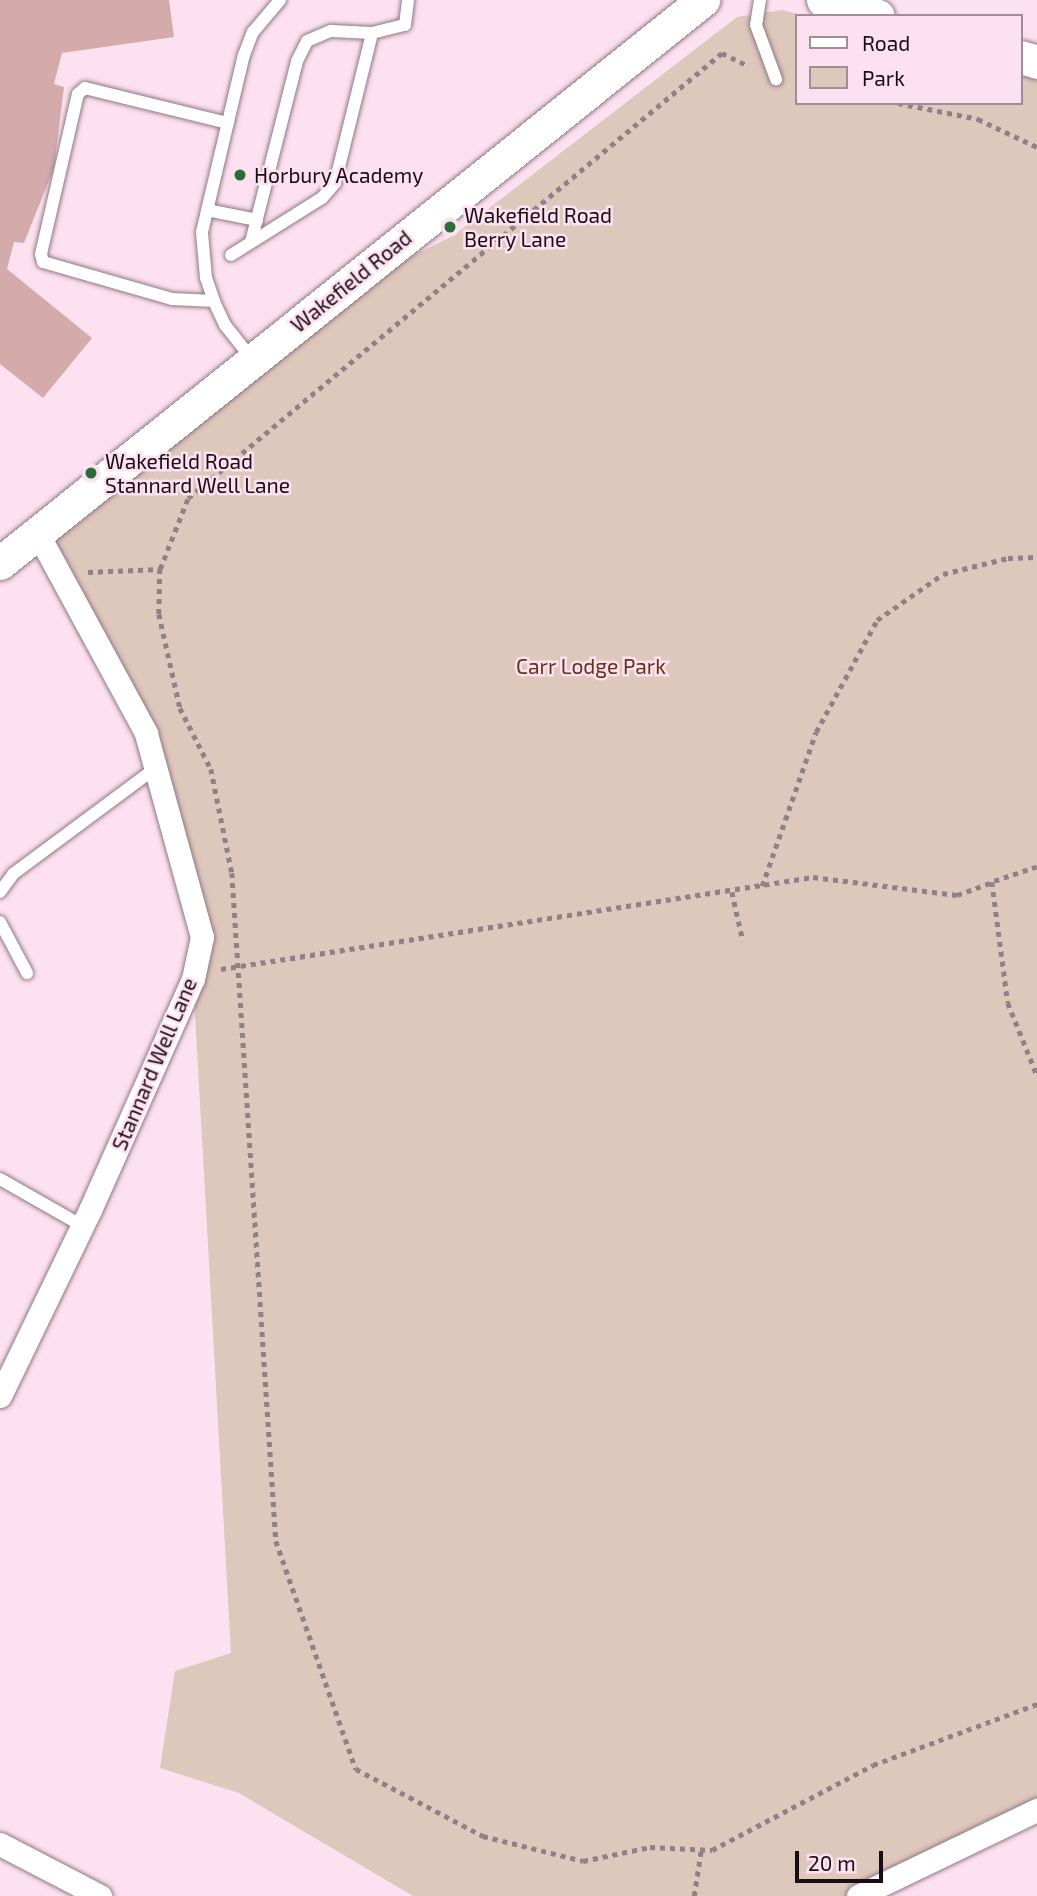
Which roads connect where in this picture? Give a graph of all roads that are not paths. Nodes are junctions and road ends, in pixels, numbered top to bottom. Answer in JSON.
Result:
{"nodes":[{"id":1,"x":280,"y":0,"type":"edge"},
{"id":2,"x":408,"y":0,"type":"edge"},
{"id":3,"x":760,"y":0,"type":"edge"},
{"id":4,"x":823,"y":0,"type":"edge"},
{"id":5,"x":691,"y":2,"type":"edge"},
{"id":6,"x":870,"y":14,"type":"edge"},
{"id":7,"x":372,"y":33,"type":"junction"},
{"id":8,"x":776,"y":79,"type":"dead end"},
{"id":9,"x":228,"y":123,"type":"junction"},
{"id":10,"x":208,"y":210,"type":"junction"},
{"id":11,"x":257,"y":220,"type":"junction"},
{"id":12,"x":251,"y":242,"type":"junction"},
{"id":13,"x":231,"y":255,"type":"dead end"},
{"id":14,"x":214,"y":302,"type":"junction"},
{"id":15,"x":252,"y":359,"type":"junction"},
{"id":16,"x":37,"y":532,"type":"junction"},
{"id":17,"x":0,"y":563,"type":"edge"},
{"id":18,"x":157,"y":767,"type":"junction"},
{"id":19,"x":0,"y":892,"type":"edge"},
{"id":20,"x":0,"y":922,"type":"edge"},
{"id":21,"x":27,"y":973,"type":"dead end"},
{"id":22,"x":0,"y":1179,"type":"edge"},
{"id":23,"x":81,"y":1225,"type":"junction"},
{"id":24,"x":0,"y":1396,"type":"edge"},
{"id":25,"x":1037,"y":1810,"type":"edge"},
{"id":26,"x":0,"y":1844,"type":"edge"},
{"id":27,"x":100,"y":1896,"type":"edge"},
{"id":28,"x":858,"y":1896,"type":"edge"}],
"edges":[{"from":1,"to":9,"type":"lane"},
{"from":2,"to":7,"type":"lane"},
{"from":3,"to":8,"type":"lane"},
{"from":4,"to":6,"type":"main road"},
{"from":5,"to":15,"type":"main road","name":"Wakefield Road"},
{"from":7,"to":11,"type":"lane"},
{"from":7,"to":12,"type":"lane"},
{"from":9,"to":10,"type":"lane"},
{"from":9,"to":14,"type":"lane"},
{"from":10,"to":11,"type":"lane"},
{"from":10,"to":14,"type":"lane"},
{"from":11,"to":12,"type":"lane"},
{"from":12,"to":13,"type":"lane"},
{"from":14,"to":15,"type":"lane"},
{"from":15,"to":16,"type":"main road","name":"Wakefield Road"},
{"from":16,"to":17,"type":"main road","name":"Wakefield Road"},
{"from":16,"to":18,"type":"street","name":"Stannard Well Lane"},
{"from":18,"to":19,"type":"lane"},
{"from":18,"to":23,"type":"street","name":"Stannard Well Lane"},
{"from":20,"to":21,"type":"lane"},
{"from":22,"to":23,"type":"lane"},
{"from":23,"to":24,"type":"street","name":"Stannard Well Lane"},
{"from":25,"to":28,"type":"street"},
{"from":26,"to":27,"type":"street"}]}
